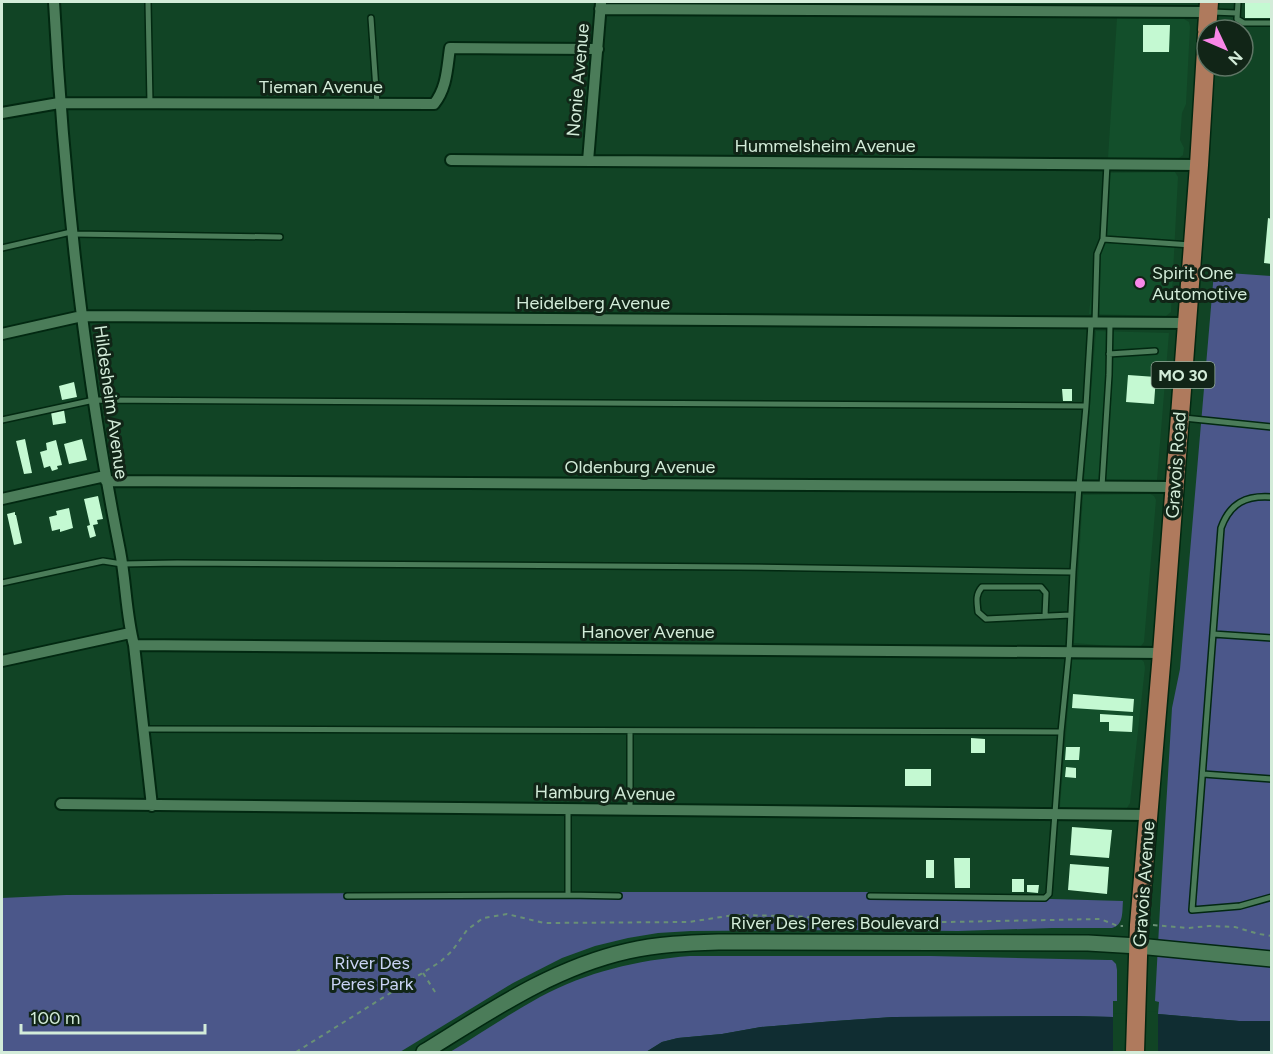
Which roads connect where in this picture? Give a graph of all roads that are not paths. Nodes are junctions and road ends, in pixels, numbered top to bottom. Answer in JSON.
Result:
{"nodes":[{"id":1,"x":54,"y":2,"type":"edge"},
{"id":2,"x":148,"y":2,"type":"edge"},
{"id":3,"x":1238,"y":2,"type":"edge"},
{"id":4,"x":600,"y":5,"type":"edge"},
{"id":5,"x":1141,"y":6,"type":"edge"},
{"id":6,"x":1209,"y":7,"type":"edge"},
{"id":7,"x":1237,"y":13,"type":"junction"},
{"id":8,"x":371,"y":18,"type":"dead end"},
{"id":9,"x":1272,"y":23,"type":"edge"},
{"id":10,"x":597,"y":49,"type":"junction"},
{"id":11,"x":1204,"y":78,"type":"edge"},
{"id":12,"x":59,"y":103,"type":"junction"},
{"id":13,"x":150,"y":103,"type":"junction"},
{"id":14,"x":377,"y":104,"type":"junction"},
{"id":15,"x":2,"y":113,"type":"edge"},
{"id":16,"x":451,"y":160,"type":"dead end"},
{"id":17,"x":588,"y":161,"type":"junction"},
{"id":18,"x":1107,"y":164,"type":"junction"},
{"id":19,"x":1199,"y":165,"type":"junction"},
{"id":20,"x":73,"y":233,"type":"junction"},
{"id":21,"x":280,"y":237,"type":"dead end"},
{"id":22,"x":1102,"y":239,"type":"junction"},
{"id":23,"x":1193,"y":245,"type":"junction"},
{"id":24,"x":2,"y":248,"type":"edge"},
{"id":25,"x":82,"y":316,"type":"junction"},
{"id":26,"x":1093,"y":323,"type":"junction"},
{"id":27,"x":1110,"y":323,"type":"junction"},
{"id":28,"x":1186,"y":323,"type":"junction"},
{"id":29,"x":2,"y":333,"type":"edge"},
{"id":30,"x":1155,"y":351,"type":"dead end"},
{"id":31,"x":1109,"y":354,"type":"junction"},
{"id":32,"x":94,"y":400,"type":"junction"},
{"id":33,"x":1086,"y":406,"type":"junction"},
{"id":34,"x":1180,"y":418,"type":"junction"},
{"id":35,"x":2,"y":420,"type":"edge"},
{"id":36,"x":1272,"y":427,"type":"edge"},
{"id":37,"x":105,"y":478,"type":"junction"},
{"id":38,"x":1078,"y":486,"type":"junction"},
{"id":39,"x":1102,"y":487,"type":"junction"},
{"id":40,"x":1174,"y":487,"type":"junction"},
{"id":41,"x":1272,"y":497,"type":"edge"},
{"id":42,"x":2,"y":499,"type":"edge"},
{"id":43,"x":122,"y":564,"type":"junction"},
{"id":44,"x":1073,"y":572,"type":"junction"},
{"id":45,"x":2,"y":583,"type":"edge"},
{"id":46,"x":1071,"y":615,"type":"junction"},
{"id":47,"x":1046,"y":616,"type":"junction"},
{"id":48,"x":130,"y":633,"type":"junction"},
{"id":49,"x":1213,"y":634,"type":"junction"},
{"id":50,"x":1272,"y":638,"type":"edge"},
{"id":51,"x":134,"y":645,"type":"junction"},
{"id":52,"x":1069,"y":652,"type":"junction"},
{"id":53,"x":1162,"y":653,"type":"junction"},
{"id":54,"x":2,"y":661,"type":"edge"},
{"id":55,"x":1156,"y":717,"type":"joint"},
{"id":56,"x":144,"y":729,"type":"junction"},
{"id":57,"x":630,"y":731,"type":"junction"},
{"id":58,"x":1061,"y":732,"type":"junction"},
{"id":59,"x":1203,"y":774,"type":"junction"},
{"id":60,"x":1272,"y":779,"type":"edge"},
{"id":61,"x":61,"y":804,"type":"dead end"},
{"id":62,"x":152,"y":806,"type":"junction"},
{"id":63,"x":568,"y":809,"type":"junction"},
{"id":64,"x":630,"y":810,"type":"junction"},
{"id":65,"x":1055,"y":814,"type":"junction"},
{"id":66,"x":1149,"y":815,"type":"junction"},
{"id":67,"x":568,"y":895,"type":"junction"},
{"id":68,"x":347,"y":896,"type":"dead end"},
{"id":69,"x":619,"y":896,"type":"dead end"},
{"id":70,"x":870,"y":896,"type":"dead end"},
{"id":71,"x":1272,"y":897,"type":"edge"},
{"id":72,"x":1138,"y":945,"type":"junction"},
{"id":73,"x":1272,"y":958,"type":"edge"},
{"id":74,"x":424,"y":1053,"type":"edge"},
{"id":75,"x":1135,"y":1053,"type":"edge"}],
"edges":[{"from":1,"to":12,"type":"street","name":"Hildesheim Avenue"},
{"from":2,"to":13,"type":"lane"},
{"from":3,"to":7,"type":"lane"},
{"from":4,"to":5,"type":"street"},
{"from":4,"to":10,"type":"street","name":"Nonie Avenue"},
{"from":5,"to":6,"type":"street"},
{"from":6,"to":7,"type":"lane"},
{"from":7,"to":9,"type":"lane"},
{"from":8,"to":14,"type":"lane"},
{"from":10,"to":14,"type":"street","name":"Tieman Avenue"},
{"from":10,"to":17,"type":"street","name":"Nonie Avenue"},
{"from":11,"to":19,"type":"main road","name":"Gravois Road","number":"MO 30"},
{"from":12,"to":13,"type":"street","name":"Tieman Avenue"},
{"from":12,"to":15,"type":"street","name":"Tieman Avenue"},
{"from":12,"to":20,"type":"street","name":"Hildesheim Avenue"},
{"from":13,"to":14,"type":"street","name":"Tieman Avenue"},
{"from":16,"to":17,"type":"street","name":"Hummelsheim Avenue"},
{"from":17,"to":18,"type":"street","name":"Hummelsheim Avenue"},
{"from":18,"to":19,"type":"street","name":"Hummelsheim Avenue"},
{"from":18,"to":22,"type":"lane"},
{"from":19,"to":23,"type":"main road","name":"Gravois Road","number":"MO 30"},
{"from":20,"to":21,"type":"lane"},
{"from":20,"to":24,"type":"lane"},
{"from":20,"to":25,"type":"street","name":"Hildesheim Avenue"},
{"from":22,"to":23,"type":"lane"},
{"from":22,"to":26,"type":"lane"},
{"from":23,"to":28,"type":"main road","name":"Gravois Road","number":"MO 30"},
{"from":25,"to":26,"type":"street","name":"Heidelberg Avenue"},
{"from":25,"to":29,"type":"street","name":"Heidelberg Avenue"},
{"from":25,"to":32,"type":"street","name":"Hildesheim Avenue"},
{"from":26,"to":27,"type":"street","name":"Heidelberg Avenue"},
{"from":26,"to":33,"type":"lane"},
{"from":27,"to":28,"type":"street","name":"Heidelberg Avenue"},
{"from":27,"to":31,"type":"lane"},
{"from":28,"to":34,"type":"main road","name":"Gravois Road","number":"MO 30"},
{"from":30,"to":31,"type":"lane"},
{"from":31,"to":39,"type":"lane"},
{"from":32,"to":33,"type":"lane"},
{"from":32,"to":35,"type":"lane"},
{"from":32,"to":37,"type":"street","name":"Hildesheim Avenue"},
{"from":33,"to":38,"type":"lane"},
{"from":34,"to":36,"type":"lane"},
{"from":34,"to":40,"type":"main road","name":"Gravois Road","number":"MO 30"},
{"from":37,"to":38,"type":"street","name":"Oldenburg Avenue"},
{"from":37,"to":42,"type":"street","name":"Oldenburg Avenue"},
{"from":37,"to":43,"type":"street","name":"Hildesheim Avenue"},
{"from":38,"to":39,"type":"street","name":"Oldenburg Avenue"},
{"from":38,"to":44,"type":"lane"},
{"from":39,"to":40,"type":"street","name":"Oldenburg Avenue"},
{"from":40,"to":53,"type":"main road","name":"Gravois Road","number":"MO 30"},
{"from":41,"to":49,"type":"lane"},
{"from":43,"to":44,"type":"lane"},
{"from":43,"to":45,"type":"lane"},
{"from":43,"to":48,"type":"street","name":"Hildesheim Avenue"},
{"from":44,"to":46,"type":"lane"},
{"from":46,"to":47,"type":"lane"},
{"from":46,"to":52,"type":"lane"},
{"from":47,"to":47,"type":"lane"},
{"from":48,"to":51,"type":"street","name":"Hildesheim Avenue"},
{"from":48,"to":54,"type":"street"},
{"from":49,"to":50,"type":"lane"},
{"from":49,"to":59,"type":"lane"},
{"from":51,"to":52,"type":"street","name":"Hanover Avenue"},
{"from":51,"to":56,"type":"street","name":"Hildesheim Avenue"},
{"from":52,"to":53,"type":"street","name":"Hanover Avenue"},
{"from":52,"to":58,"type":"lane"},
{"from":53,"to":55,"type":"main road","name":"Gravois Road","number":"MO 30"},
{"from":55,"to":66,"type":"main road","name":"Gravois Avenue","number":"MO 30"},
{"from":56,"to":57,"type":"lane"},
{"from":56,"to":62,"type":"street","name":"Hildesheim Avenue"},
{"from":57,"to":58,"type":"lane"},
{"from":57,"to":64,"type":"lane"},
{"from":58,"to":65,"type":"lane"},
{"from":59,"to":60,"type":"lane"},
{"from":59,"to":71,"type":"lane"},
{"from":61,"to":62,"type":"street","name":"Hamburg Avenue"},
{"from":62,"to":63,"type":"street","name":"Hamburg Avenue"},
{"from":63,"to":64,"type":"street","name":"Hamburg Avenue"},
{"from":63,"to":67,"type":"lane"},
{"from":64,"to":65,"type":"street","name":"Hamburg Avenue"},
{"from":65,"to":66,"type":"street","name":"Hamburg Avenue"},
{"from":65,"to":70,"type":"lane"},
{"from":66,"to":72,"type":"main road","name":"Gravois Avenue","number":"MO 30"},
{"from":67,"to":68,"type":"lane"},
{"from":67,"to":69,"type":"lane"},
{"from":72,"to":73,"type":"main road","name":"River Des Peres Boulevard"},
{"from":72,"to":74,"type":"main road","name":"River Des Peres Boulevard"},
{"from":72,"to":75,"type":"main road","name":"Gravois Avenue","number":"MO 30"}]}
